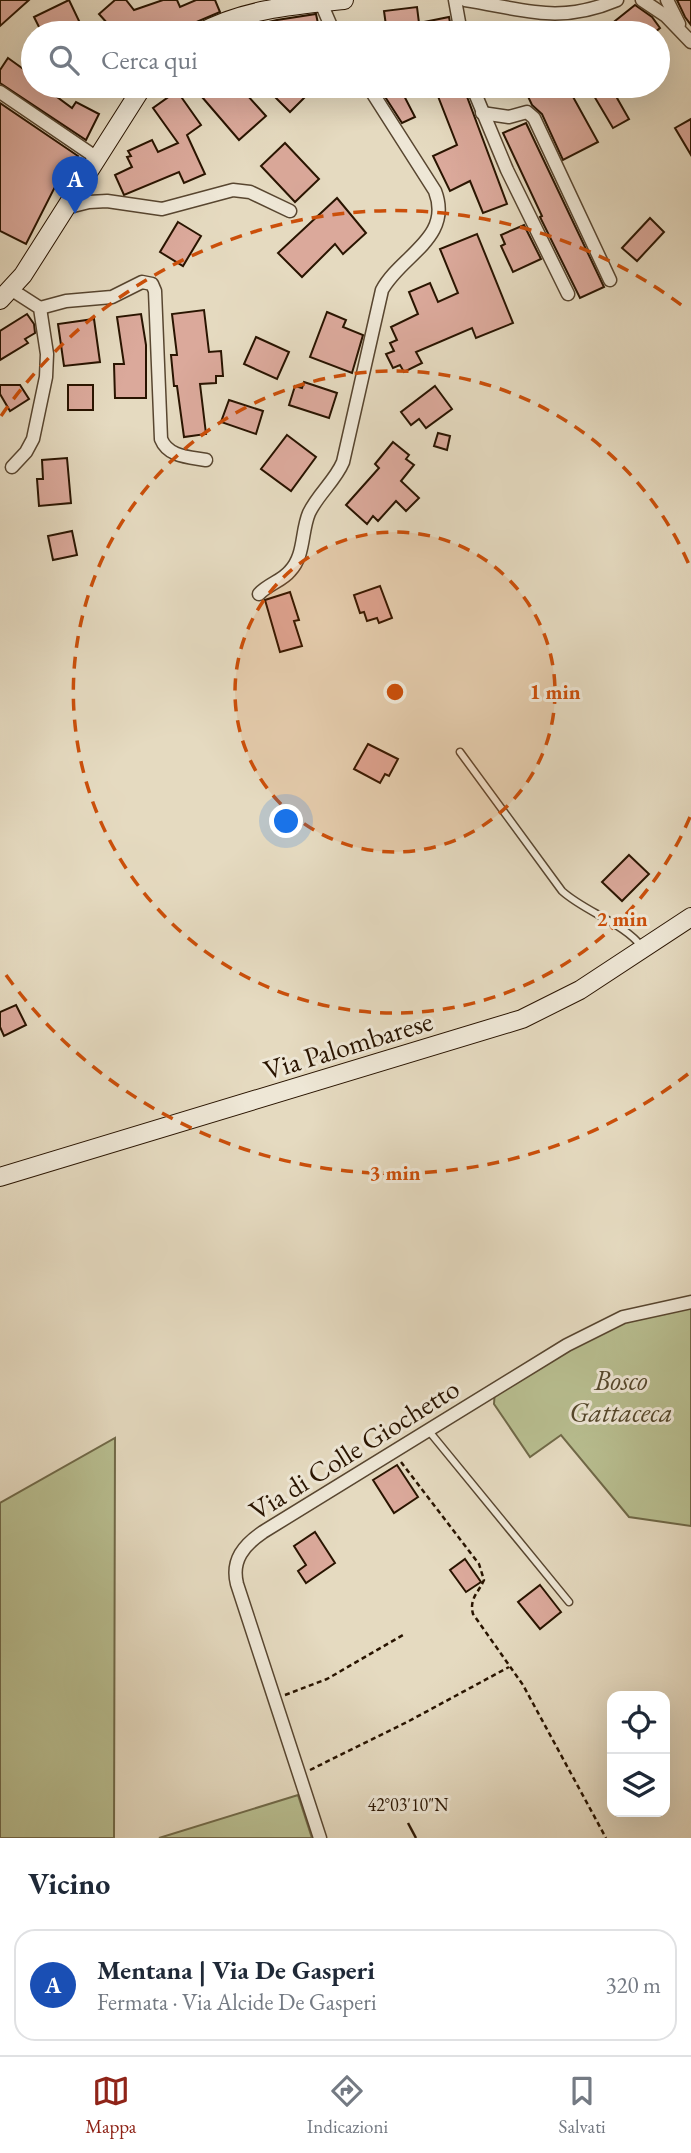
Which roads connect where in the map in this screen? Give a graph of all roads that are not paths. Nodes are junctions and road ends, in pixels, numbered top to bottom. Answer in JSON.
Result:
{"nodes":[{"id":1,"x":344,"y":0,"type":"edge"},
{"id":2,"x":455,"y":0,"type":"edge"},
{"id":3,"x":465,"y":0,"type":"edge"},
{"id":4,"x":617,"y":0,"type":"edge"},
{"id":5,"x":642,"y":0,"type":"edge"},
{"id":6,"x":667,"y":0,"type":"edge"},
{"id":7,"x":321,"y":3,"type":"junction"},
{"id":8,"x":497,"y":3,"type":"edge"},
{"id":9,"x":585,"y":6,"type":"edge"},
{"id":10,"x":229,"y":21,"type":"edge"},
{"id":11,"x":329,"y":21,"type":"edge"},
{"id":12,"x":459,"y":21,"type":"edge"},
{"id":13,"x":669,"y":21,"type":"edge"},
{"id":14,"x":670,"y":22,"type":"edge"},
{"id":15,"x":681,"y":32,"type":"junction"},
{"id":16,"x":691,"y":42,"type":"edge"},
{"id":17,"x":0,"y":92,"type":"edge"},
{"id":18,"x":135,"y":98,"type":"edge"},
{"id":19,"x":376,"y":98,"type":"edge"},
{"id":20,"x":476,"y":98,"type":"edge"},
{"id":21,"x":482,"y":113,"type":"junction"},
{"id":22,"x":97,"y":158,"type":"junction"},
{"id":23,"x":65,"y":208,"type":"junction"},
{"id":24,"x":289,"y":211,"type":"dead end"},
{"id":25,"x":610,"y":280,"type":"dead end"},
{"id":26,"x":568,"y":293,"type":"dead end"},
{"id":27,"x":6,"y":295,"type":"edge"},
{"id":28,"x":40,"y":308,"type":"junction"},
{"id":29,"x":206,"y":460,"type":"dead end"},
{"id":30,"x":12,"y":467,"type":"dead end"},
{"id":31,"x":259,"y":594,"type":"dead end"},
{"id":32,"x":460,"y":752,"type":"dead end"},
{"id":33,"x":691,"y":917,"type":"edge"},
{"id":34,"x":643,"y":949,"type":"junction"},
{"id":35,"x":0,"y":1177,"type":"edge"},
{"id":36,"x":691,"y":1302,"type":"edge"},
{"id":37,"x":428,"y":1430,"type":"junction"},
{"id":38,"x":569,"y":1602,"type":"dead end"},
{"id":39,"x":320,"y":1838,"type":"edge"}],
"edges":[{"from":1,"to":7,"type":"main road"},
{"from":2,"to":12,"type":"street"},
{"from":3,"to":8,"type":"street"},
{"from":4,"to":9,"type":"street"},
{"from":5,"to":13,"type":"street"},
{"from":6,"to":15,"type":"street"},
{"from":7,"to":10,"type":"main road"},
{"from":7,"to":11,"type":"street"},
{"from":8,"to":9,"type":"street"},
{"from":14,"to":15,"type":"street"},
{"from":15,"to":16,"type":"street"},
{"from":17,"to":22,"type":"street"},
{"from":18,"to":22,"type":"main road"},
{"from":19,"to":31,"type":"street"},
{"from":20,"to":21,"type":"street"},
{"from":21,"to":25,"type":"street"},
{"from":21,"to":26,"type":"street"},
{"from":22,"to":23,"type":"main road"},
{"from":23,"to":24,"type":"street"},
{"from":23,"to":27,"type":"main road"},
{"from":27,"to":28,"type":"street"},
{"from":28,"to":29,"type":"street"},
{"from":28,"to":30,"type":"street"},
{"from":32,"to":34,"type":"lane"},
{"from":33,"to":34,"type":"main road","name":"Via Palombarese"},
{"from":34,"to":35,"type":"main road","name":"Via Palombarese"},
{"from":36,"to":37,"type":"street","name":"Via di Colle Giochetto"},
{"from":37,"to":38,"type":"lane"},
{"from":37,"to":39,"type":"street","name":"Via di Colle Giochetto"}]}
